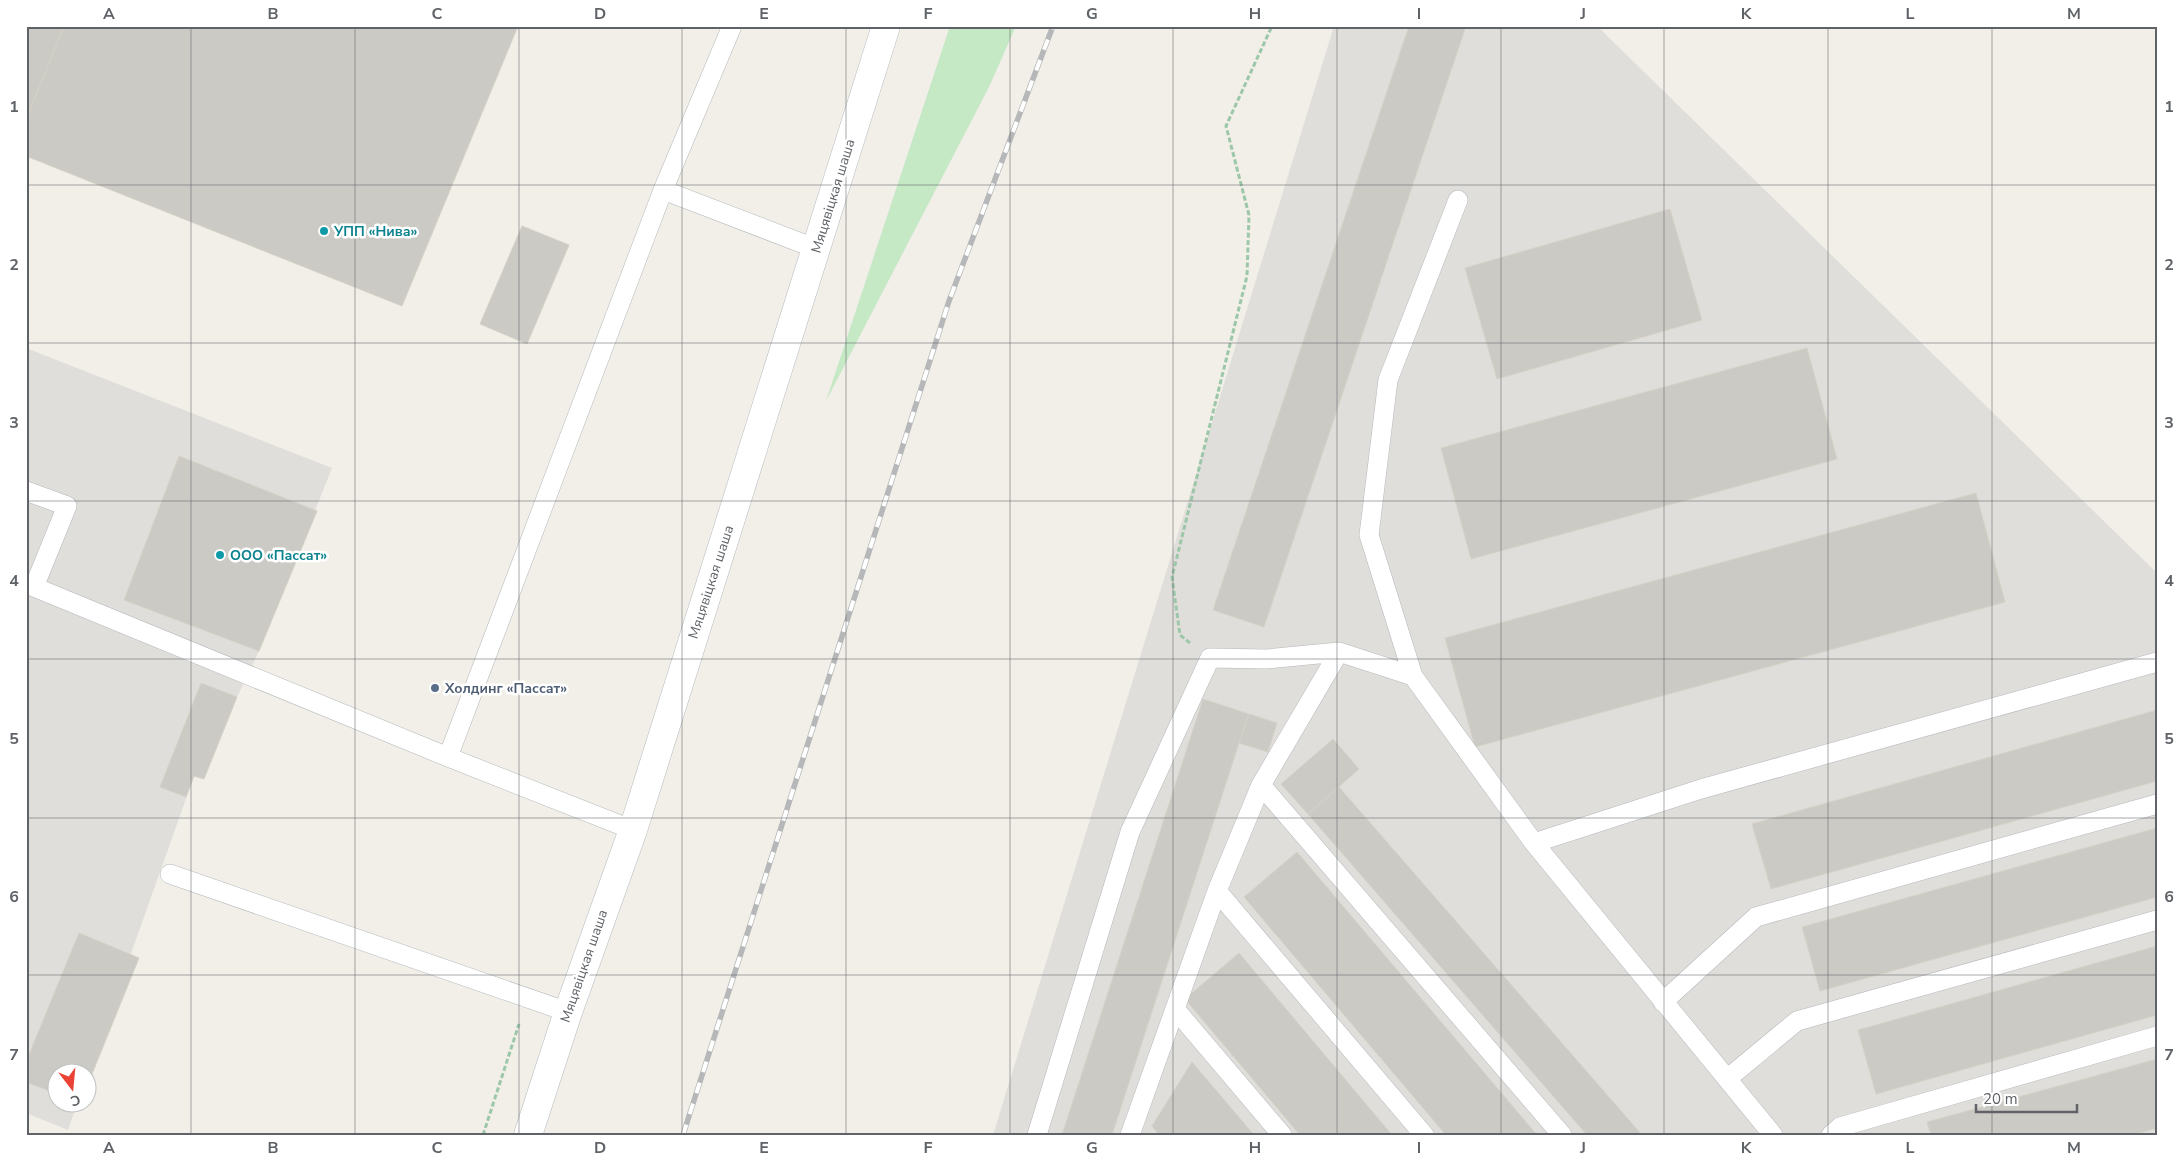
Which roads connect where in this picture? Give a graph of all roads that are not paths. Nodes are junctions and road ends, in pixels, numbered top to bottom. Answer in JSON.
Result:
{"nodes":[{"id":1,"x":732,"y":26,"type":"edge"},
{"id":2,"x":886,"y":26,"type":"edge"},
{"id":3,"x":663,"y":190,"type":"junction"},
{"id":4,"x":1458,"y":200,"type":"dead end"},
{"id":5,"x":817,"y":249,"type":"junction"},
{"id":6,"x":26,"y":490,"type":"edge"},
{"id":7,"x":1339,"y":652,"type":"junction"},
{"id":8,"x":2157,"y":662,"type":"edge"},
{"id":9,"x":1412,"y":676,"type":"junction"},
{"id":10,"x":448,"y":757,"type":"junction"},
{"id":11,"x":1261,"y":785,"type":"junction"},
{"id":12,"x":2157,"y":804,"type":"edge"},
{"id":13,"x":633,"y":830,"type":"junction"},
{"id":14,"x":1534,"y":843,"type":"junction"},
{"id":15,"x":170,"y":874,"type":"dead end"},
{"id":16,"x":1217,"y":891,"type":"junction"},
{"id":17,"x":2157,"y":920,"type":"edge"},
{"id":18,"x":1663,"y":1002,"type":"junction"},
{"id":19,"x":1175,"y":1009,"type":"junction"},
{"id":20,"x":568,"y":1012,"type":"junction"},
{"id":21,"x":2157,"y":1036,"type":"edge"},
{"id":22,"x":1727,"y":1079,"type":"junction"},
{"id":23,"x":1133,"y":1132,"type":"edge"},
{"id":24,"x":528,"y":1135,"type":"edge"},
{"id":25,"x":1037,"y":1135,"type":"edge"},
{"id":26,"x":1282,"y":1135,"type":"edge"},
{"id":27,"x":1424,"y":1135,"type":"edge"},
{"id":28,"x":1562,"y":1135,"type":"edge"},
{"id":29,"x":1773,"y":1135,"type":"edge"},
{"id":30,"x":1831,"y":1135,"type":"edge"}],
"edges":[{"from":1,"to":3,"type":"lane"},
{"from":2,"to":5,"type":"main road","name":"Мяцявіцкая шаша"},
{"from":3,"to":5,"type":"lane"},
{"from":3,"to":10,"type":"lane"},
{"from":4,"to":9,"type":"lane"},
{"from":5,"to":13,"type":"main road","name":"Мяцявіцкая шаша"},
{"from":6,"to":10,"type":"lane"},
{"from":7,"to":9,"type":"lane"},
{"from":7,"to":11,"type":"lane"},
{"from":7,"to":25,"type":"lane"},
{"from":8,"to":14,"type":"lane"},
{"from":9,"to":14,"type":"lane"},
{"from":10,"to":13,"type":"lane"},
{"from":11,"to":16,"type":"lane"},
{"from":11,"to":28,"type":"lane"},
{"from":12,"to":18,"type":"lane"},
{"from":13,"to":20,"type":"main road","name":"Мяцявіцкая шаша"},
{"from":14,"to":18,"type":"lane"},
{"from":15,"to":20,"type":"lane"},
{"from":16,"to":19,"type":"lane"},
{"from":16,"to":27,"type":"lane"},
{"from":17,"to":22,"type":"lane"},
{"from":18,"to":22,"type":"lane"},
{"from":19,"to":23,"type":"lane"},
{"from":19,"to":26,"type":"lane"},
{"from":20,"to":24,"type":"main road","name":"Мяцявіцкая шаша"},
{"from":21,"to":30,"type":"lane"},
{"from":22,"to":29,"type":"lane"}]}
